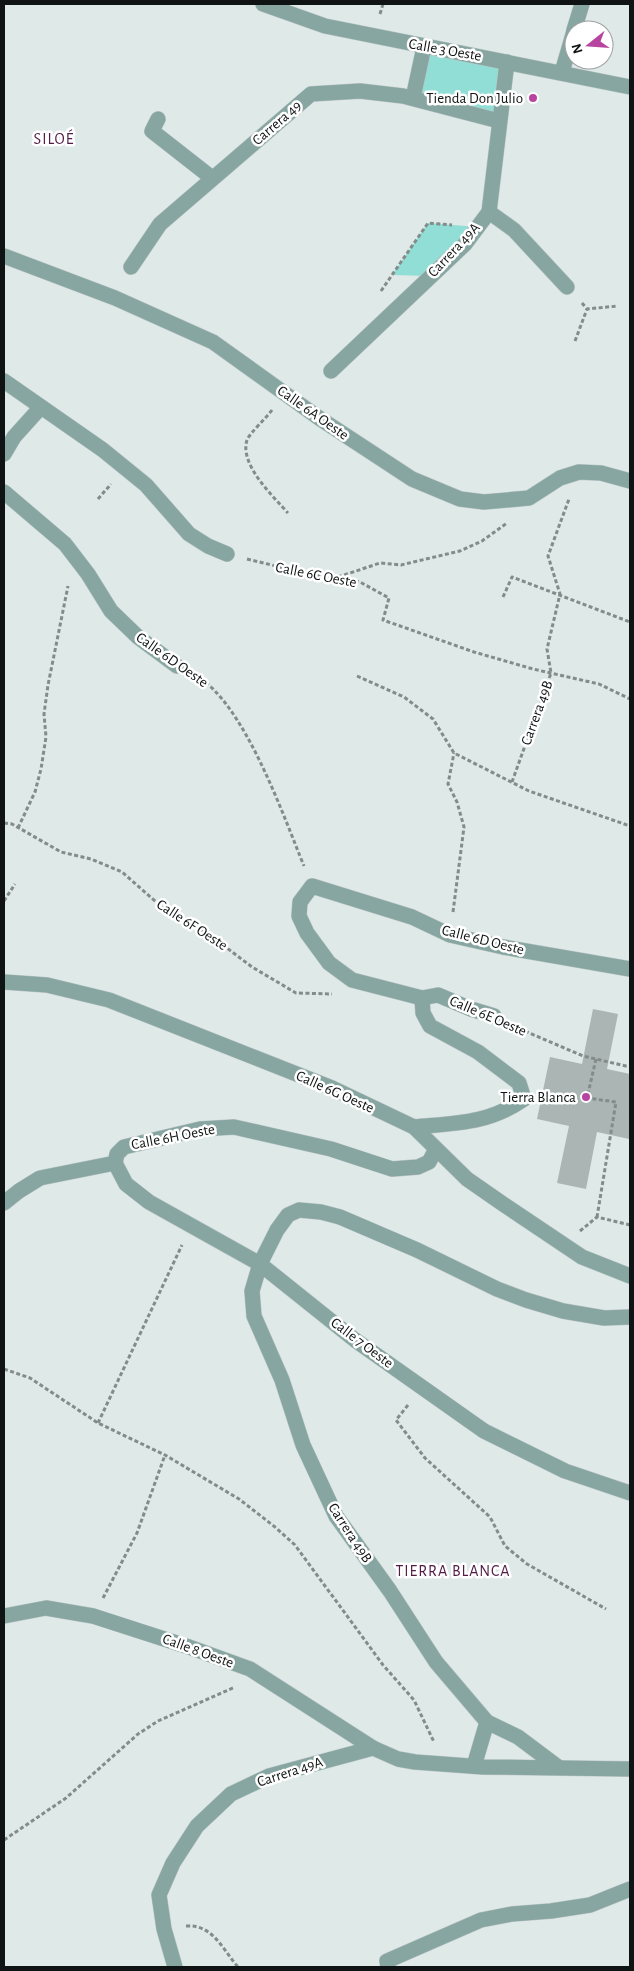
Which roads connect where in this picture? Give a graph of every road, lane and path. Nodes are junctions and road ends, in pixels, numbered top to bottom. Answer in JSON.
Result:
{"nodes":[{"id":1,"x":263,"y":4,"type":"edge"},
{"id":2,"x":582,"y":4,"type":"edge"},
{"id":3,"x":577,"y":20,"type":"edge"},
{"id":4,"x":424,"y":47,"type":"junction"},
{"id":5,"x":507,"y":62,"type":"junction"},
{"id":6,"x":564,"y":65,"type":"edge"},
{"id":7,"x":562,"y":72,"type":"junction"},
{"id":8,"x":630,"y":87,"type":"edge"},
{"id":9,"x":413,"y":98,"type":"junction"},
{"id":10,"x":158,"y":119,"type":"dead end"},
{"id":11,"x":499,"y":121,"type":"junction"},
{"id":12,"x":212,"y":178,"type":"junction"},
{"id":13,"x":488,"y":212,"type":"junction"},
{"id":14,"x":4,"y":256,"type":"edge"},
{"id":15,"x":131,"y":266,"type":"dead end"},
{"id":16,"x":567,"y":287,"type":"joint"},
{"id":17,"x":618,"y":306,"type":"dead end"},
{"id":18,"x":587,"y":309,"type":"junction"},
{"id":19,"x":575,"y":341,"type":"dead end"},
{"id":20,"x":331,"y":371,"type":"dead end"},
{"id":21,"x":4,"y":381,"type":"edge"},
{"id":22,"x":285,"y":394,"type":"junction"},
{"id":23,"x":41,"y":407,"type":"junction"},
{"id":24,"x":4,"y":454,"type":"edge"},
{"id":25,"x":579,"y":472,"type":"junction"},
{"id":26,"x":630,"y":481,"type":"edge"},
{"id":27,"x":4,"y":492,"type":"edge"},
{"id":28,"x":529,"y":498,"type":"junction"},
{"id":29,"x":288,"y":513,"type":"dead end"},
{"id":30,"x":227,"y":554,"type":"joint"},
{"id":31,"x":80,"y":564,"type":"junction"},
{"id":32,"x":338,"y":577,"type":"junction"},
{"id":33,"x":560,"y":594,"type":"junction"},
{"id":34,"x":504,"y":597,"type":"dead end"},
{"id":35,"x":630,"y":622,"type":"edge"},
{"id":36,"x":177,"y":666,"type":"joint"},
{"id":37,"x":551,"y":674,"type":"junction"},
{"id":38,"x":357,"y":676,"type":"dead end"},
{"id":39,"x":630,"y":700,"type":"edge"},
{"id":40,"x":454,"y":753,"type":"junction"},
{"id":41,"x":512,"y":782,"type":"junction"},
{"id":42,"x":4,"y":823,"type":"edge"},
{"id":43,"x":630,"y":826,"type":"edge"},
{"id":44,"x":18,"y":828,"type":"junction"},
{"id":45,"x":15,"y":884,"type":"dead end"},
{"id":46,"x":312,"y":886,"type":"junction"},
{"id":47,"x":4,"y":901,"type":"edge"},
{"id":48,"x":450,"y":935,"type":"junction"},
{"id":49,"x":4,"y":969,"type":"edge"},
{"id":50,"x":630,"y":969,"type":"edge"},
{"id":51,"x":352,"y":980,"type":"junction"},
{"id":52,"x":11,"y":981,"type":"edge"},
{"id":53,"x":422,"y":998,"type":"junction"},
{"id":54,"x":494,"y":1016,"type":"joint"},
{"id":55,"x":596,"y":1059,"type":"junction"},
{"id":56,"x":630,"y":1067,"type":"edge"},
{"id":57,"x":414,"y":1127,"type":"junction"},
{"id":58,"x":436,"y":1149,"type":"junction"},
{"id":59,"x":115,"y":1163,"type":"junction"},
{"id":60,"x":4,"y":1203,"type":"edge"},
{"id":61,"x":597,"y":1217,"type":"junction"},
{"id":62,"x":191,"y":1225,"type":"junction"},
{"id":63,"x":630,"y":1225,"type":"edge"},
{"id":64,"x":565,"y":1245,"type":"junction"},
{"id":65,"x":260,"y":1264,"type":"junction"},
{"id":66,"x":630,"y":1276,"type":"edge"},
{"id":67,"x":630,"y":1317,"type":"edge"},
{"id":68,"x":4,"y":1369,"type":"edge"},
{"id":69,"x":422,"y":1387,"type":"junction"},
{"id":70,"x":98,"y":1423,"type":"junction"},
{"id":71,"x":165,"y":1455,"type":"junction"},
{"id":72,"x":630,"y":1493,"type":"edge"},
{"id":73,"x":606,"y":1609,"type":"dead end"},
{"id":74,"x":4,"y":1616,"type":"edge"},
{"id":75,"x":93,"y":1616,"type":"junction"},
{"id":76,"x":250,"y":1669,"type":"junction"},
{"id":77,"x":487,"y":1722,"type":"junction"},
{"id":78,"x":373,"y":1748,"type":"junction"},
{"id":79,"x":446,"y":1764,"type":"junction"},
{"id":80,"x":474,"y":1766,"type":"junction"},
{"id":81,"x":558,"y":1767,"type":"junction"},
{"id":82,"x":630,"y":1769,"type":"edge"},
{"id":83,"x":4,"y":1840,"type":"edge"},
{"id":84,"x":630,"y":1889,"type":"edge"},
{"id":85,"x":164,"y":1929,"type":"junction"},
{"id":86,"x":388,"y":1964,"type":"edge"},
{"id":87,"x":175,"y":1967,"type":"edge"},
{"id":88,"x":238,"y":1967,"type":"edge"}],
"edges":[{"from":1,"to":4,"type":"street","name":"Calle 3 Oeste"},
{"from":2,"to":3,"type":"street"},
{"from":4,"to":5,"type":"street","name":"Calle 3 Oeste"},
{"from":4,"to":9,"type":"street"},
{"from":5,"to":7,"type":"street","name":"Calle 3 Oeste"},
{"from":5,"to":11,"type":"street","name":"Carrera 49A"},
{"from":6,"to":7,"type":"street"},
{"from":7,"to":8,"type":"street","name":"Calle 3 Oeste"},
{"from":9,"to":11,"type":"street","name":"Carrera 49"},
{"from":9,"to":12,"type":"street","name":"Carrera 49"},
{"from":10,"to":12,"type":"street"},
{"from":11,"to":13,"type":"street","name":"Carrera 49A"},
{"from":12,"to":15,"type":"street","name":"Carrera 49"},
{"from":13,"to":16,"type":"street"},
{"from":13,"to":20,"type":"street","name":"Carrera 49A"},
{"from":14,"to":22,"type":"street","name":"Calle 6A Oeste"},
{"from":16,"to":18,"type":"path"},
{"from":17,"to":18,"type":"path"},
{"from":18,"to":19,"type":"path"},
{"from":21,"to":23,"type":"street"},
{"from":22,"to":28,"type":"street","name":"Calle 6A Oeste"},
{"from":22,"to":29,"type":"path"},
{"from":23,"to":24,"type":"street"},
{"from":23,"to":30,"type":"street"},
{"from":25,"to":26,"type":"street","name":"Calle 6A Oeste"},
{"from":25,"to":28,"type":"street","name":"Calle 6A Oeste"},
{"from":25,"to":33,"type":"path"},
{"from":27,"to":31,"type":"street","name":"Calle 6D Oeste"},
{"from":28,"to":32,"type":"path"},
{"from":30,"to":32,"type":"path","name":"Calle 6C Oeste"},
{"from":31,"to":36,"type":"street","name":"Calle 6D Oeste"},
{"from":31,"to":44,"type":"path"},
{"from":32,"to":37,"type":"path","name":"Calle 6C Oeste"},
{"from":33,"to":34,"type":"path"},
{"from":33,"to":35,"type":"path"},
{"from":33,"to":37,"type":"path","name":"Carrera 49B"},
{"from":36,"to":46,"type":"path","name":"Calle 6D Oeste"},
{"from":37,"to":39,"type":"path","name":"Calle 6C Oeste"},
{"from":37,"to":41,"type":"path","name":"Carrera 49B"},
{"from":38,"to":40,"type":"path"},
{"from":40,"to":41,"type":"path"},
{"from":40,"to":48,"type":"path"},
{"from":41,"to":43,"type":"path"},
{"from":42,"to":44,"type":"path","name":"Calle 6F Oeste"},
{"from":44,"to":51,"type":"path","name":"Calle 6F Oeste"},
{"from":45,"to":47,"type":"path"},
{"from":46,"to":48,"type":"street","name":"Calle 6D Oeste"},
{"from":46,"to":51,"type":"street","name":"Calle 6E Oeste"},
{"from":48,"to":50,"type":"street","name":"Calle 6D Oeste"},
{"from":49,"to":52,"type":"street"},
{"from":51,"to":53,"type":"street","name":"Calle 6E Oeste"},
{"from":52,"to":57,"type":"street","name":"Calle 6G Oeste"},
{"from":53,"to":54,"type":"street","name":"Calle 6E Oeste"},
{"from":53,"to":57,"type":"street"},
{"from":54,"to":55,"type":"path","name":"Calle 6E Oeste"},
{"from":55,"to":56,"type":"path","name":"Calle 6E Oeste"},
{"from":55,"to":61,"type":"path"},
{"from":57,"to":58,"type":"street","name":"Calle 6G Oeste"},
{"from":58,"to":59,"type":"street","name":"Calle 6H Oeste"},
{"from":58,"to":64,"type":"street","name":"Calle 6G Oeste"},
{"from":59,"to":60,"type":"street","name":"Calle 6H Oeste"},
{"from":59,"to":62,"type":"street","name":"Calle 7 Oeste"},
{"from":61,"to":63,"type":"path"},
{"from":61,"to":64,"type":"path"},
{"from":62,"to":65,"type":"street","name":"Calle 7 Oeste"},
{"from":62,"to":70,"type":"path"},
{"from":64,"to":66,"type":"street","name":"Calle 6G Oeste"},
{"from":65,"to":67,"type":"street","name":"Carrera 49B"},
{"from":65,"to":69,"type":"street","name":"Calle 7 Oeste"},
{"from":65,"to":77,"type":"street","name":"Carrera 49B"},
{"from":68,"to":70,"type":"path"},
{"from":69,"to":72,"type":"street","name":"Calle 7 Oeste"},
{"from":69,"to":73,"type":"path"},
{"from":70,"to":71,"type":"path"},
{"from":71,"to":75,"type":"path"},
{"from":71,"to":79,"type":"path"},
{"from":74,"to":75,"type":"street","name":"Calle 8 Oeste"},
{"from":75,"to":76,"type":"street","name":"Calle 8 Oeste"},
{"from":76,"to":78,"type":"street","name":"Calle 8 Oeste"},
{"from":76,"to":83,"type":"path"},
{"from":77,"to":80,"type":"street"},
{"from":77,"to":81,"type":"street","name":"Carrera 49B"},
{"from":78,"to":79,"type":"street"},
{"from":78,"to":85,"type":"street","name":"Carrera 49A"},
{"from":79,"to":80,"type":"street"},
{"from":80,"to":81,"type":"street"},
{"from":81,"to":82,"type":"street"},
{"from":84,"to":86,"type":"street"},
{"from":85,"to":87,"type":"street","name":"Carrera 49A"},
{"from":85,"to":88,"type":"path"}]}
